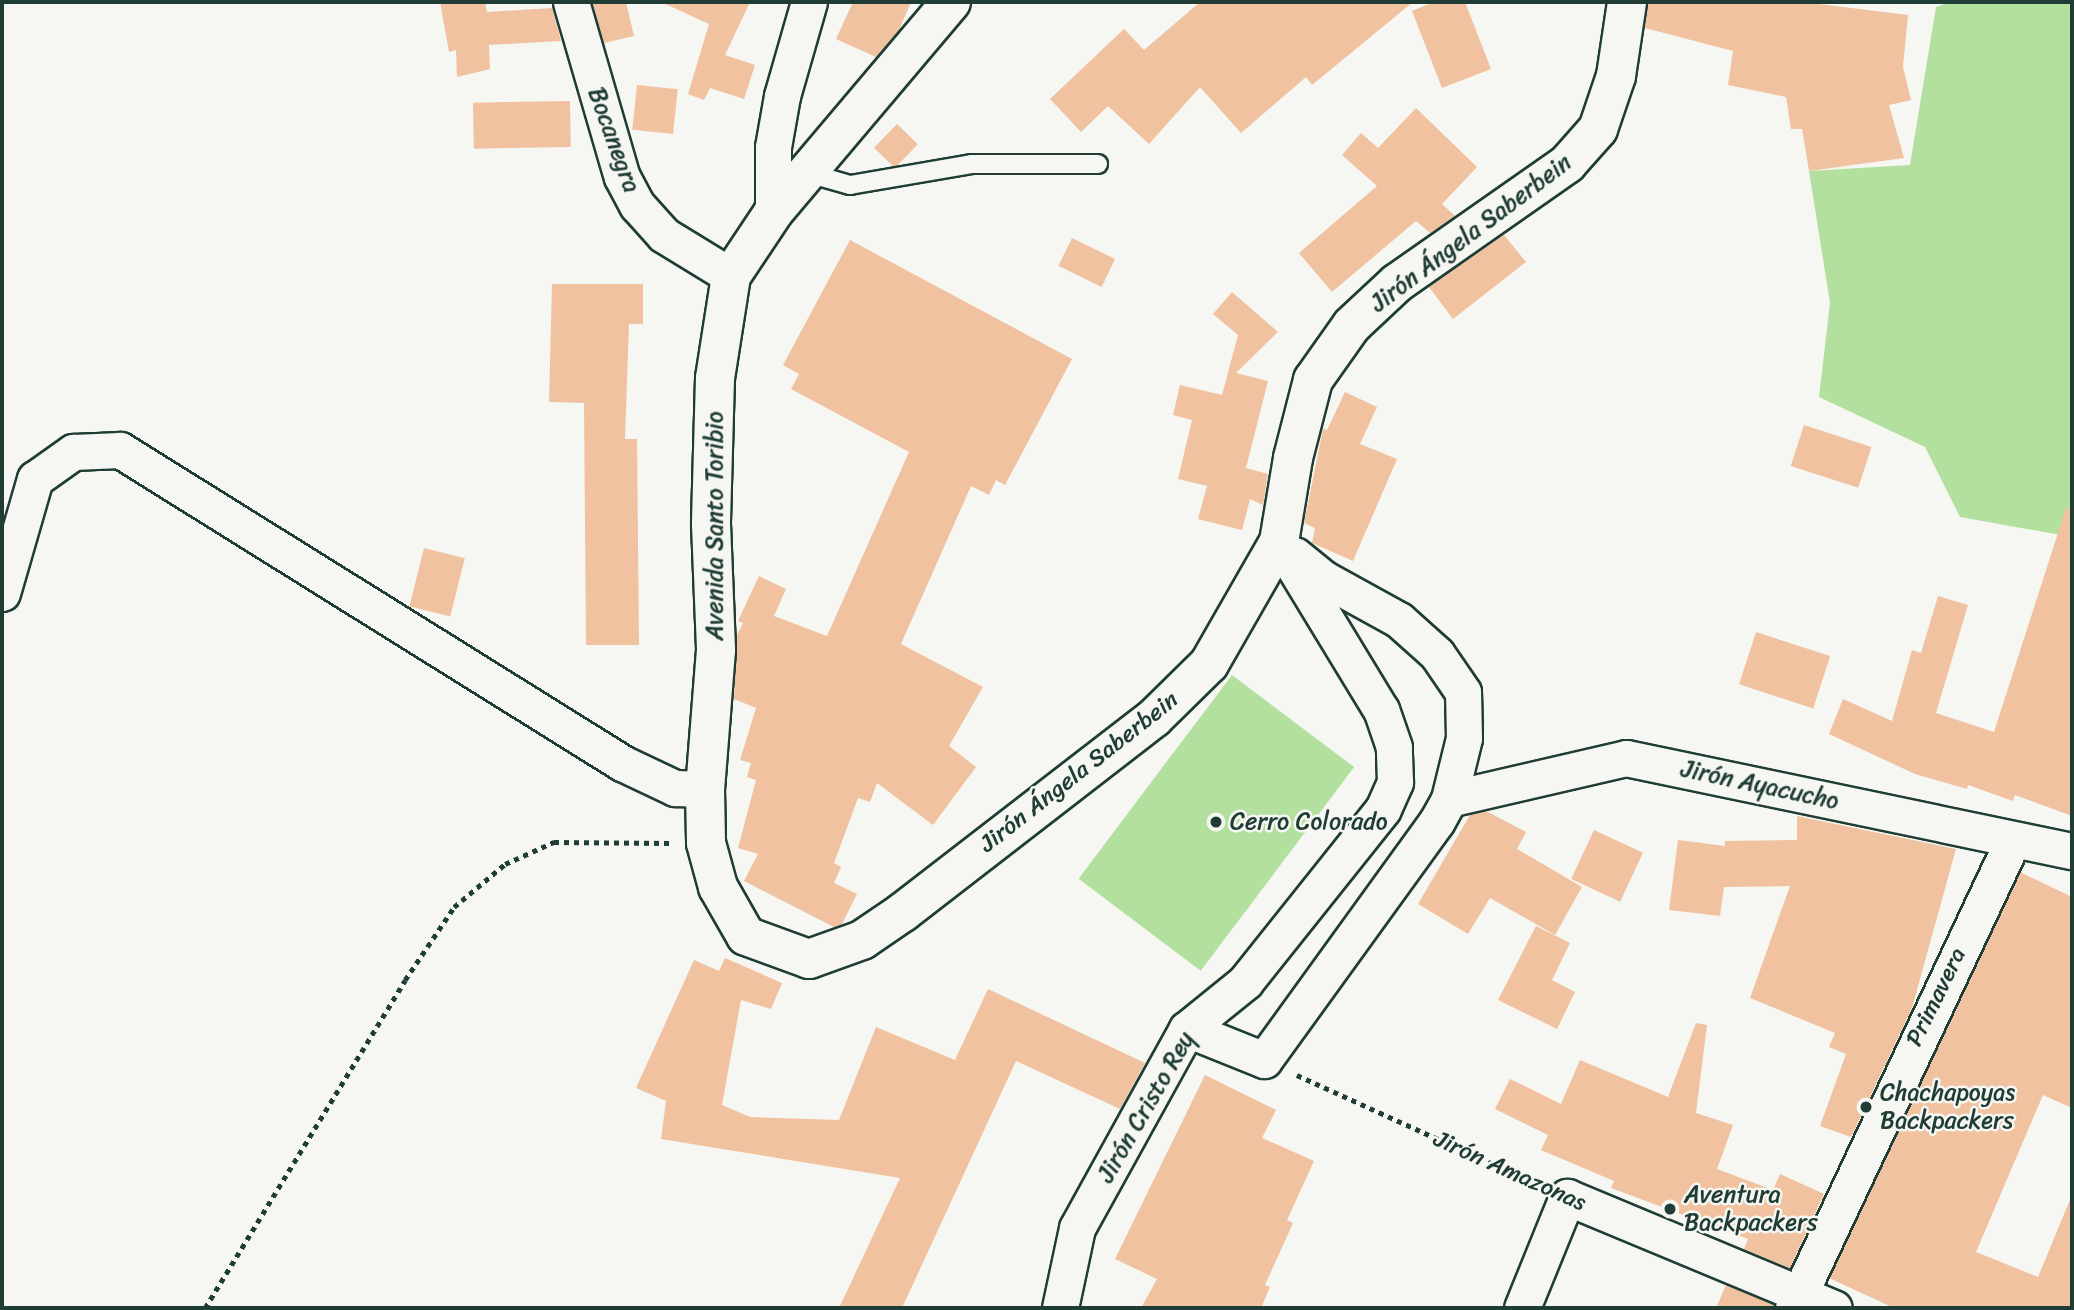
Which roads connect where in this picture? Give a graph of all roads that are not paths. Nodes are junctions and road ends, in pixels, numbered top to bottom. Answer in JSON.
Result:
{"nodes":[{"id":1,"x":571,"y":2,"type":"edge"},
{"id":2,"x":809,"y":2,"type":"edge"},
{"id":3,"x":951,"y":2,"type":"edge"},
{"id":4,"x":1627,"y":2,"type":"edge"},
{"id":5,"x":1098,"y":164,"type":"dead end"},
{"id":6,"x":808,"y":173,"type":"junction"},
{"id":7,"x":773,"y":214,"type":"junction"},
{"id":8,"x":731,"y":276,"type":"junction"},
{"id":9,"x":1279,"y":542,"type":"junction"},
{"id":10,"x":2,"y":593,"type":"edge"},
{"id":11,"x":705,"y":789,"type":"junction"},
{"id":12,"x":1449,"y":799,"type":"junction"},
{"id":13,"x":2013,"y":839,"type":"junction"},
{"id":14,"x":2072,"y":851,"type":"edge"},
{"id":15,"x":862,"y":940,"type":"joint"},
{"id":16,"x":1187,"y":1029,"type":"junction"},
{"id":17,"x":1796,"y":1301,"type":"edge"},
{"id":18,"x":1060,"y":1308,"type":"edge"},
{"id":19,"x":1522,"y":1308,"type":"edge"},
{"id":20,"x":1834,"y":1308,"type":"edge"}],
"edges":[{"from":1,"to":8,"type":"street","name":"Bocanegra"},
{"from":2,"to":7,"type":"street"},
{"from":3,"to":6,"type":"main road","name":"Avenida Santo Toribio"},
{"from":4,"to":9,"type":"main road","name":"Jirón Ángela Saberbein"},
{"from":5,"to":6,"type":"lane"},
{"from":6,"to":7,"type":"main road","name":"Avenida Santo Toribio"},
{"from":7,"to":8,"type":"main road","name":"Avenida Santo Toribio"},
{"from":8,"to":11,"type":"main road","name":"Avenida Santo Toribio"},
{"from":9,"to":12,"type":"street"},
{"from":9,"to":15,"type":"main road","name":"Jirón Ángela Saberbein"},
{"from":9,"to":16,"type":"street","name":"Jirón Cristo Rey"},
{"from":10,"to":11,"type":"street"},
{"from":11,"to":15,"type":"main road","name":"Avenida Santo Toribio"},
{"from":12,"to":13,"type":"street","name":"Jirón Ayacucho"},
{"from":12,"to":16,"type":"street"},
{"from":13,"to":14,"type":"street","name":"Jirón Ayacucho"},
{"from":13,"to":17,"type":"street","name":"Primavera"},
{"from":16,"to":18,"type":"street","name":"Jirón Cristo Rey"},
{"from":17,"to":19,"type":"street","name":"Jirón Amazonas"},
{"from":17,"to":20,"type":"street","name":"Jirón Amazonas"}]}
